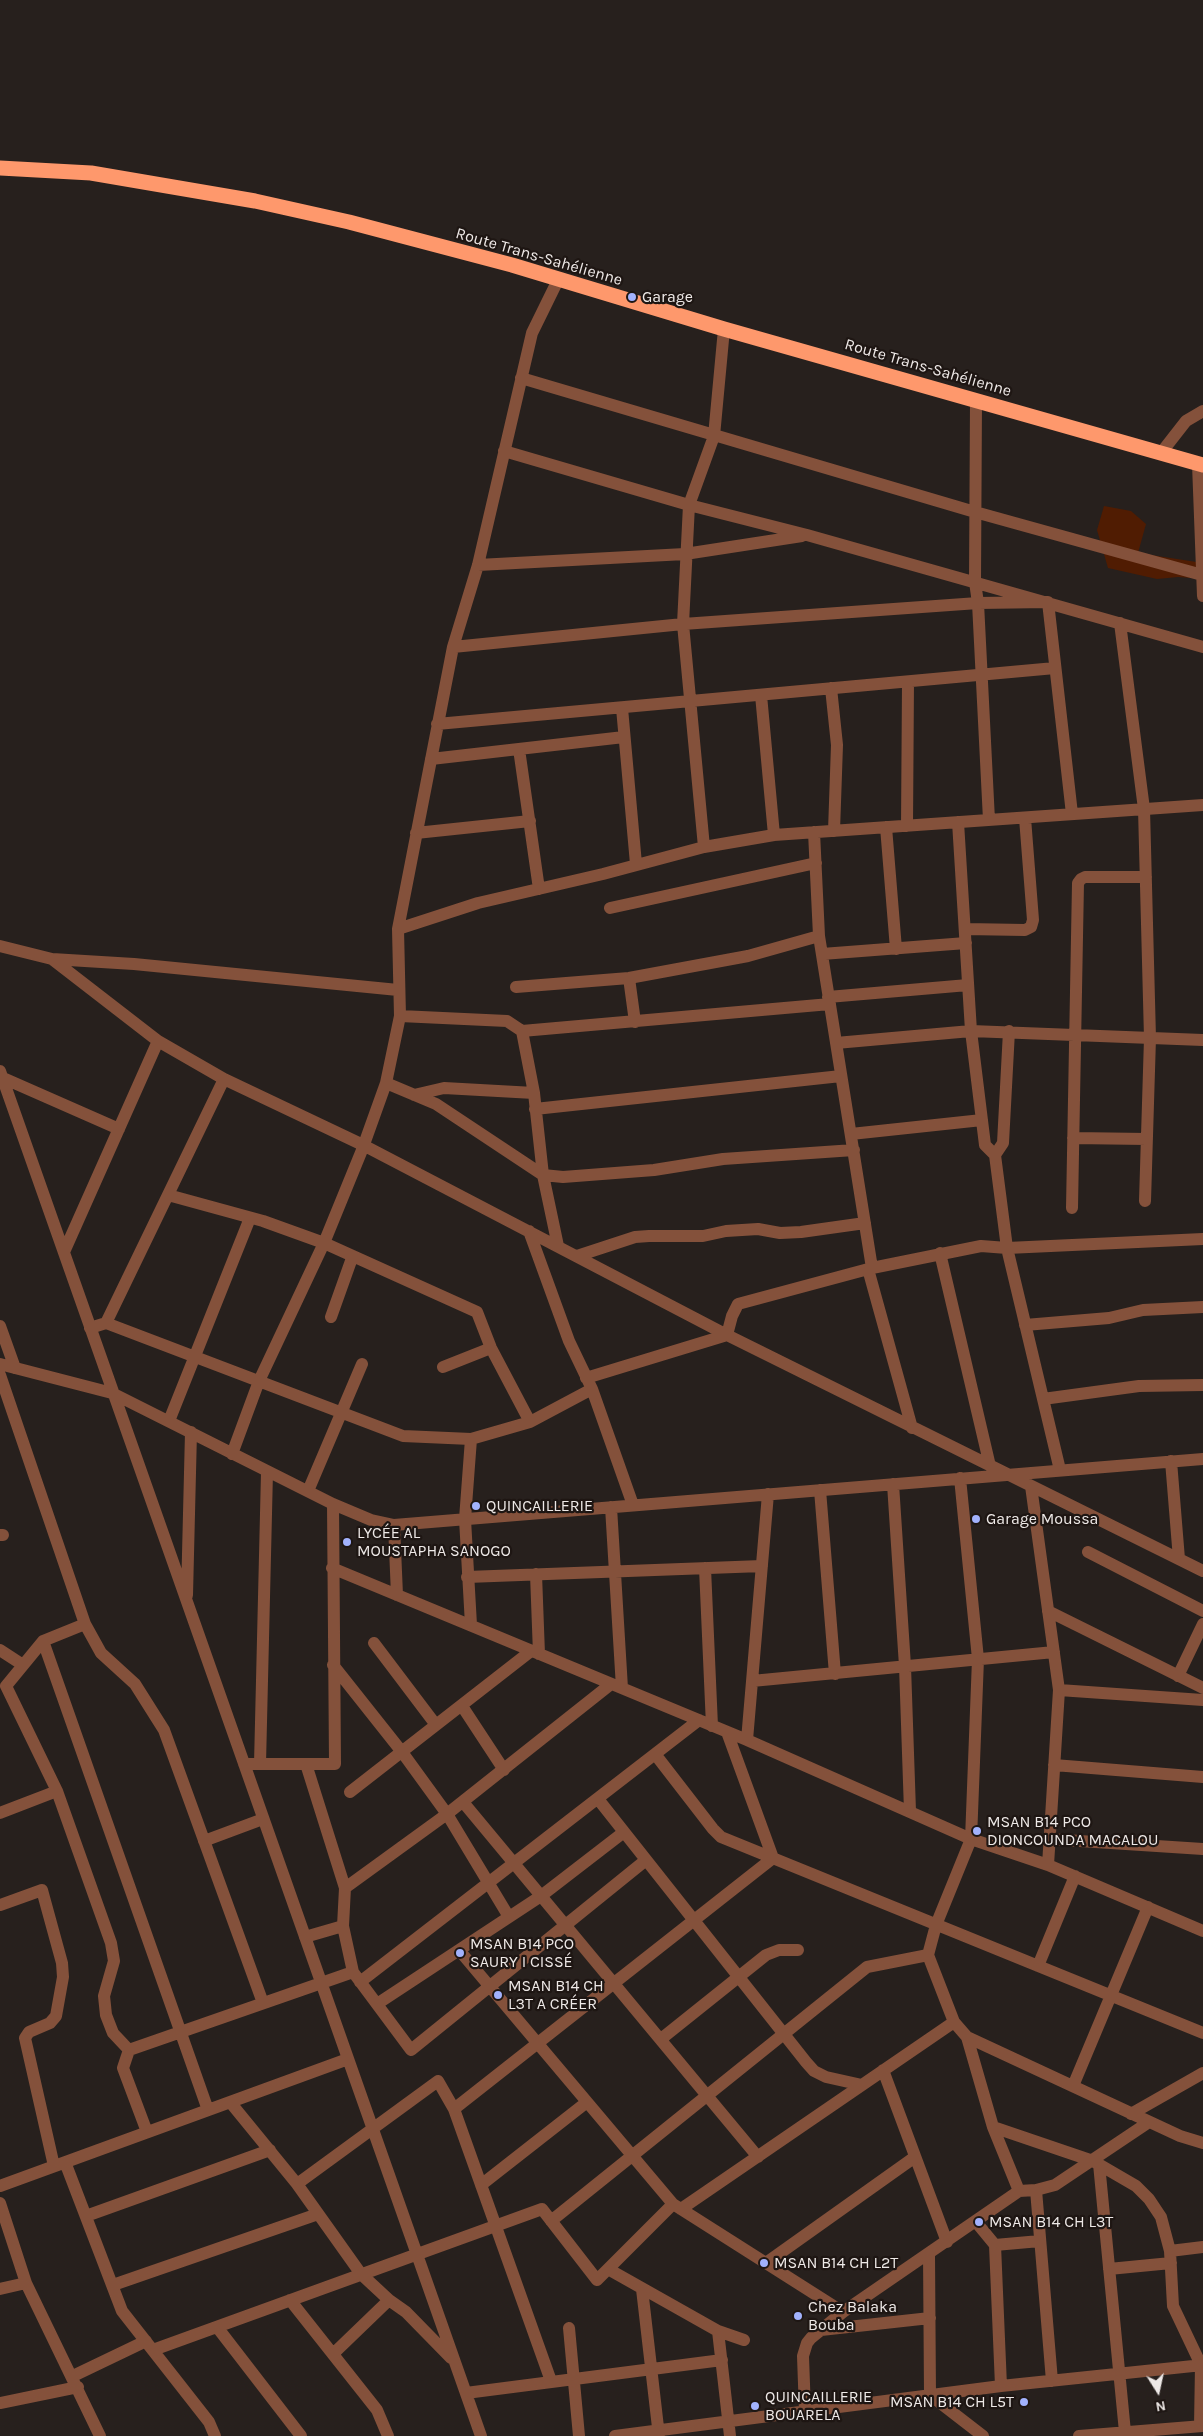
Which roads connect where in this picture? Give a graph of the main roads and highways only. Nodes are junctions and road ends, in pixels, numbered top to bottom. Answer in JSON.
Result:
{"nodes":[{"id":1,"x":0,"y":168,"type":"edge"},
{"id":2,"x":1201,"y":465,"type":"edge"}],
"edges":[{"from":1,"to":2,"type":"highway","name":"Route Trans-Sahélienne"}]}
